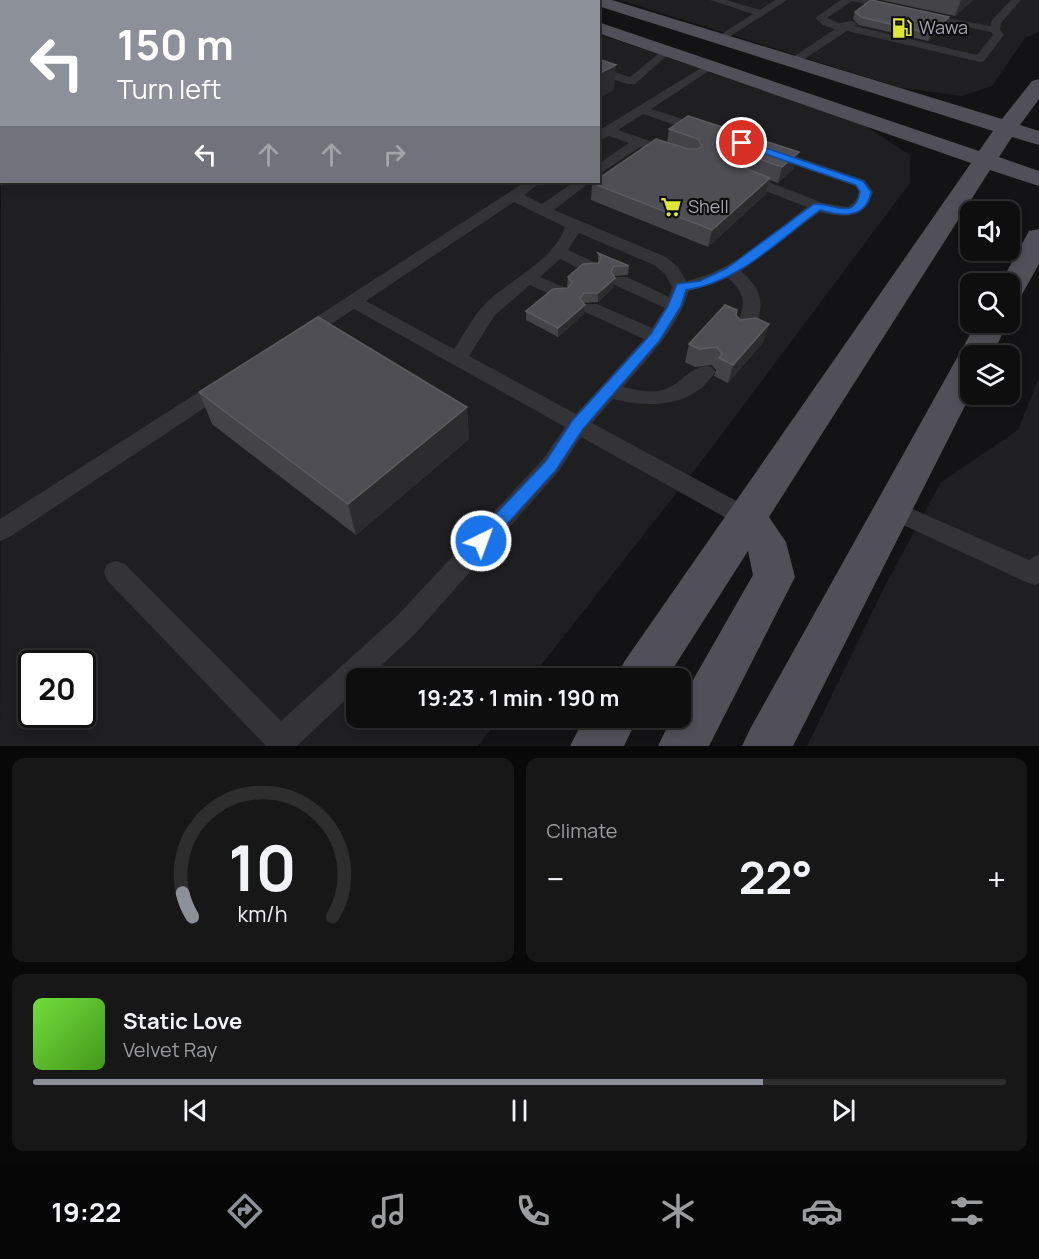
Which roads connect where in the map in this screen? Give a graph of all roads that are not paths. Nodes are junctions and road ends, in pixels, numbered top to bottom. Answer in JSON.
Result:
{"nodes":[{"id":1,"x":715,"y":0,"type":"edge"},
{"id":2,"x":782,"y":0,"type":"edge"},
{"id":3,"x":848,"y":0,"type":"edge"},
{"id":4,"x":856,"y":0,"type":"edge"},
{"id":5,"x":1016,"y":0,"type":"edge"},
{"id":6,"x":600,"y":2,"type":"edge"},
{"id":7,"x":876,"y":4,"type":"junction"},
{"id":8,"x":867,"y":12,"type":"edge"},
{"id":9,"x":761,"y":13,"type":"junction"},
{"id":10,"x":917,"y":13,"type":"edge"},
{"id":11,"x":939,"y":18,"type":"junction"},
{"id":12,"x":898,"y":19,"type":"edge"},
{"id":13,"x":848,"y":26,"type":"junction"},
{"id":14,"x":930,"y":26,"type":"edge"},
{"id":15,"x":600,"y":28,"type":"edge"},
{"id":16,"x":995,"y":30,"type":"junction"},
{"id":17,"x":721,"y":39,"type":"junction"},
{"id":18,"x":667,"y":50,"type":"junction"},
{"id":19,"x":794,"y":61,"type":"junction"},
{"id":20,"x":711,"y":65,"type":"junction"},
{"id":21,"x":600,"y":71,"type":"edge"},
{"id":22,"x":1039,"y":85,"type":"edge"},
{"id":23,"x":640,"y":109,"type":"junction"},
{"id":24,"x":1007,"y":127,"type":"junction"},
{"id":25,"x":603,"y":134,"type":"edge"},
{"id":26,"x":711,"y":134,"type":"edge"},
{"id":27,"x":1039,"y":138,"type":"edge"},
{"id":28,"x":639,"y":142,"type":"junction"},
{"id":29,"x":759,"y":148,"type":"edge"},
{"id":30,"x":683,"y":153,"type":"edge"},
{"id":31,"x":986,"y":159,"type":"junction"},
{"id":32,"x":600,"y":170,"type":"edge"},
{"id":33,"x":749,"y":176,"type":"edge"},
{"id":34,"x":1039,"y":179,"type":"edge"},
{"id":35,"x":532,"y":183,"type":"edge"},
{"id":36,"x":582,"y":183,"type":"edge"},
{"id":37,"x":513,"y":196,"type":"junction"},
{"id":38,"x":818,"y":206,"type":"junction"},
{"id":39,"x":542,"y":210,"type":"junction"},
{"id":40,"x":573,"y":225,"type":"junction"},
{"id":41,"x":1039,"y":237,"type":"edge"},
{"id":42,"x":558,"y":252,"type":"junction"},
{"id":43,"x":590,"y":267,"type":"edge"},
{"id":44,"x":731,"y":271,"type":"junction"},
{"id":45,"x":1020,"y":273,"type":"edge"},
{"id":46,"x":527,"y":277,"type":"junction"},
{"id":47,"x":621,"y":281,"type":"dead end"},
{"id":48,"x":681,"y":287,"type":"junction"},
{"id":49,"x":560,"y":292,"type":"edge"},
{"id":50,"x":353,"y":301,"type":"junction"},
{"id":51,"x":675,"y":306,"type":"junction"},
{"id":52,"x":591,"y":308,"type":"dead end"},
{"id":53,"x":742,"y":332,"type":"edge"},
{"id":54,"x":656,"y":337,"type":"junction"},
{"id":55,"x":284,"y":345,"type":"edge"},
{"id":56,"x":458,"y":358,"type":"junction"},
{"id":57,"x":705,"y":372,"type":"dead end"},
{"id":58,"x":235,"y":377,"type":"edge"},
{"id":59,"x":960,"y":384,"type":"edge"},
{"id":60,"x":608,"y":390,"type":"junction"},
{"id":61,"x":578,"y":425,"type":"junction"},
{"id":62,"x":894,"y":510,"type":"junction"},
{"id":63,"x":747,"y":518,"type":"junction"},
{"id":64,"x":0,"y":531,"type":"edge"},
{"id":65,"x":1039,"y":566,"type":"edge"},
{"id":66,"x":116,"y":572,"type":"dead end"},
{"id":67,"x":647,"y":668,"type":"edge"},
{"id":68,"x":607,"y":728,"type":"edge"},
{"id":69,"x":595,"y":746,"type":"edge"},
{"id":70,"x":683,"y":746,"type":"edge"},
{"id":71,"x":767,"y":746,"type":"edge"}],
"edges":[{"from":1,"to":9,"type":"lane"},
{"from":2,"to":9,"type":"lane"},
{"from":3,"to":13,"type":"lane"},
{"from":4,"to":7,"type":"lane"},
{"from":5,"to":16,"type":"lane"},
{"from":6,"to":17,"type":"main road"},
{"from":7,"to":8,"type":"lane"},
{"from":7,"to":12,"type":"lane"},
{"from":9,"to":17,"type":"lane"},
{"from":10,"to":11,"type":"lane"},
{"from":11,"to":14,"type":"lane"},
{"from":11,"to":16,"type":"lane"},
{"from":13,"to":16,"type":"lane"},
{"from":13,"to":19,"type":"lane"},
{"from":15,"to":18,"type":"main road"},
{"from":17,"to":19,"type":"main road"},
{"from":18,"to":20,"type":"main road"},
{"from":18,"to":21,"type":"lane"},
{"from":19,"to":24,"type":"main road"},
{"from":20,"to":23,"type":"lane"},
{"from":20,"to":31,"type":"main road"},
{"from":22,"to":24,"type":"main road"},
{"from":23,"to":25,"type":"lane"},
{"from":23,"to":26,"type":"lane"},
{"from":24,"to":27,"type":"main road"},
{"from":24,"to":31,"type":"main road"},
{"from":25,"to":28,"type":"lane"},
{"from":28,"to":30,"type":"lane"},
{"from":28,"to":32,"type":"lane"},
{"from":29,"to":38,"type":"lane"},
{"from":31,"to":34,"type":"main road"},
{"from":31,"to":63,"type":"main road"},
{"from":33,"to":38,"type":"lane"},
{"from":35,"to":37,"type":"lane"},
{"from":36,"to":39,"type":"lane"},
{"from":37,"to":39,"type":"lane"},
{"from":37,"to":50,"type":"lane"},
{"from":38,"to":44,"type":"lane"},
{"from":39,"to":40,"type":"lane"},
{"from":40,"to":42,"type":"lane"},
{"from":40,"to":48,"type":"lane"},
{"from":41,"to":45,"type":"main road"},
{"from":42,"to":43,"type":"lane"},
{"from":42,"to":46,"type":"lane"},
{"from":44,"to":48,"type":"lane"},
{"from":44,"to":53,"type":"lane"},
{"from":46,"to":49,"type":"lane"},
{"from":46,"to":56,"type":"lane"},
{"from":47,"to":51,"type":"lane"},
{"from":48,"to":51,"type":"lane"},
{"from":50,"to":55,"type":"lane"},
{"from":50,"to":56,"type":"lane"},
{"from":51,"to":54,"type":"lane"},
{"from":52,"to":54,"type":"lane"},
{"from":54,"to":60,"type":"lane"},
{"from":56,"to":61,"type":"lane"},
{"from":57,"to":60,"type":"lane"},
{"from":58,"to":64,"type":"lane"},
{"from":59,"to":62,"type":"main road"},
{"from":60,"to":61,"type":"lane"},
{"from":61,"to":63,"type":"lane"},
{"from":61,"to":66,"type":"lane"},
{"from":62,"to":65,"type":"lane"},
{"from":62,"to":71,"type":"main road"},
{"from":63,"to":67,"type":"main road"},
{"from":63,"to":70,"type":"main road"},
{"from":68,"to":69,"type":"main road"}]}
